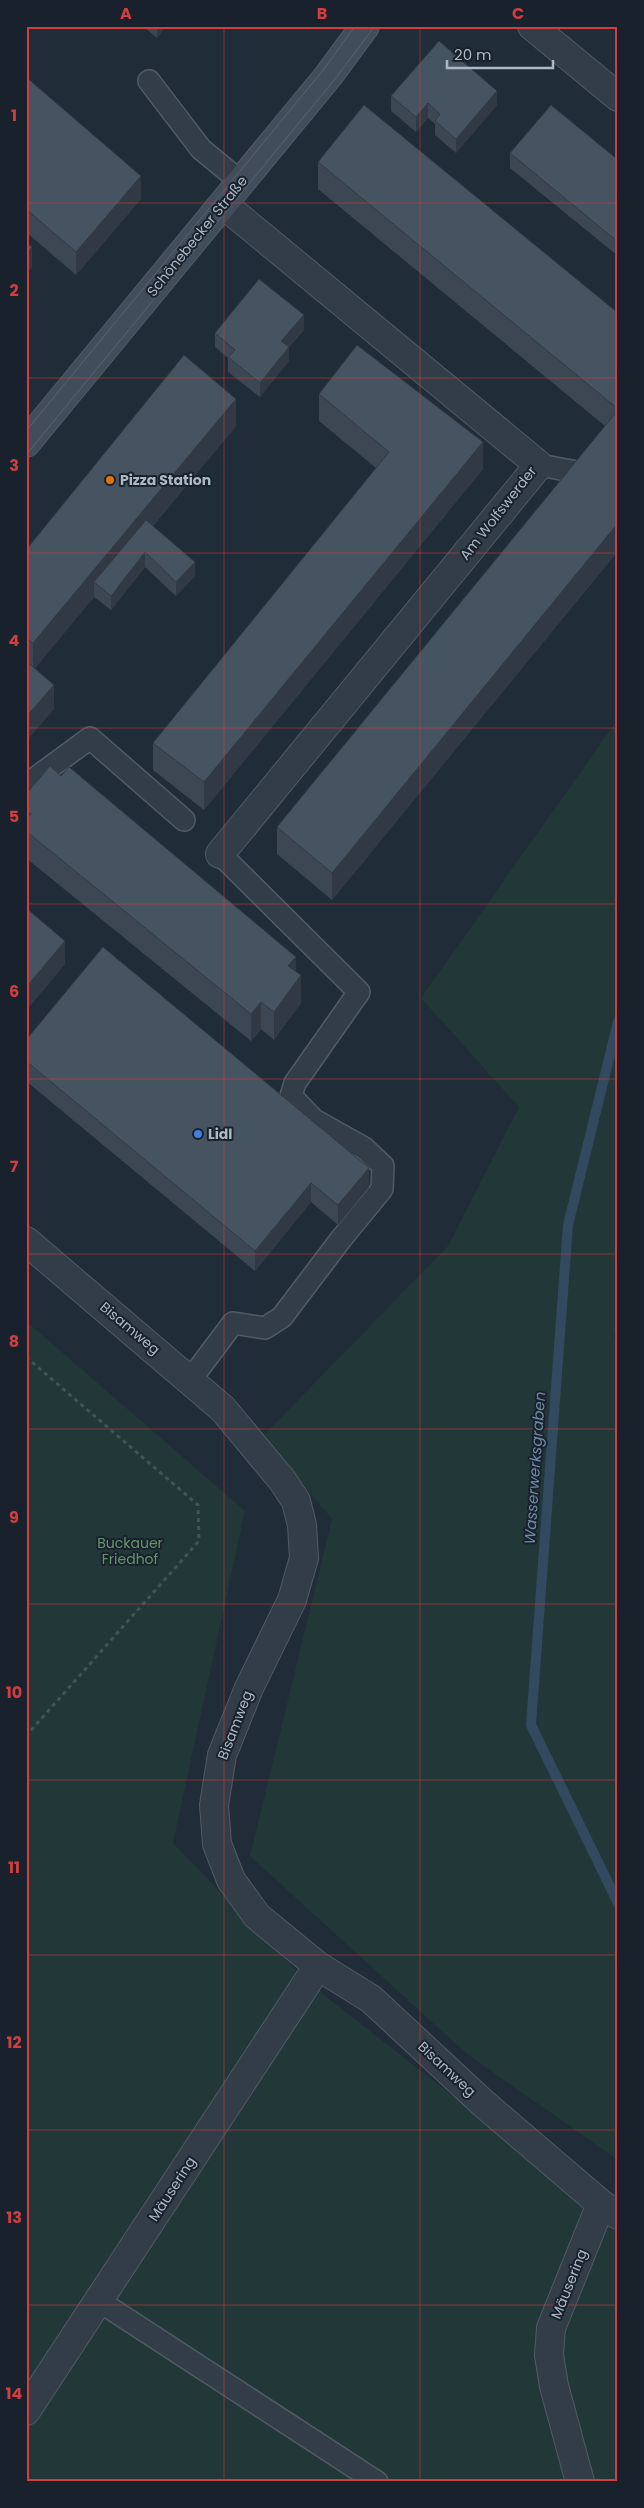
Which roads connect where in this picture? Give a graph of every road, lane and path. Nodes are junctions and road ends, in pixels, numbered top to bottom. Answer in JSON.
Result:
{"nodes":[{"id":1,"x":365,"y":26,"type":"edge"},
{"id":2,"x":532,"y":26,"type":"edge"},
{"id":3,"x":149,"y":81,"type":"dead end"},
{"id":4,"x":618,"y":97,"type":"edge"},
{"id":5,"x":241,"y":182,"type":"junction"},
{"id":6,"x":223,"y":204,"type":"junction"},
{"id":7,"x":26,"y":443,"type":"edge"},
{"id":8,"x":539,"y":465,"type":"junction"},
{"id":9,"x":588,"y":474,"type":"edge"},
{"id":10,"x":26,"y":785,"type":"edge"},
{"id":11,"x":184,"y":820,"type":"dead end"},
{"id":12,"x":220,"y":854,"type":"joint"},
{"id":13,"x":26,"y":1241,"type":"edge"},
{"id":14,"x":26,"y":1357,"type":"edge"},
{"id":15,"x":191,"y":1379,"type":"junction"},
{"id":16,"x":26,"y":1736,"type":"edge"},
{"id":17,"x":318,"y":1966,"type":"junction"},
{"id":18,"x":609,"y":2210,"type":"edge"},
{"id":19,"x":99,"y":2301,"type":"junction"},
{"id":20,"x":26,"y":2411,"type":"edge"},
{"id":21,"x":377,"y":2482,"type":"edge"},
{"id":22,"x":580,"y":2482,"type":"edge"}],
"edges":[{"from":1,"to":5,"type":"main road","name":"Schönebecker Straße"},
{"from":2,"to":4,"type":"street"},
{"from":3,"to":5,"type":"lane"},
{"from":5,"to":6,"type":"main road","name":"Schönebecker Straße"},
{"from":6,"to":7,"type":"main road","name":"Schönebecker Straße"},
{"from":6,"to":8,"type":"street","name":"Am Wolfswerder"},
{"from":8,"to":9,"type":"lane"},
{"from":8,"to":12,"type":"street","name":"Am Wolfswerder"},
{"from":10,"to":11,"type":"lane"},
{"from":12,"to":15,"type":"lane"},
{"from":13,"to":15,"type":"street","name":"Bisamweg"},
{"from":14,"to":16,"type":"path"},
{"from":15,"to":17,"type":"street","name":"Bisamweg"},
{"from":17,"to":18,"type":"street","name":"Bisamweg"},
{"from":17,"to":19,"type":"street","name":"Mäusering"},
{"from":18,"to":22,"type":"street","name":"Mäusering"},
{"from":19,"to":20,"type":"street","name":"Mäusering"},
{"from":19,"to":21,"type":"lane"}]}
